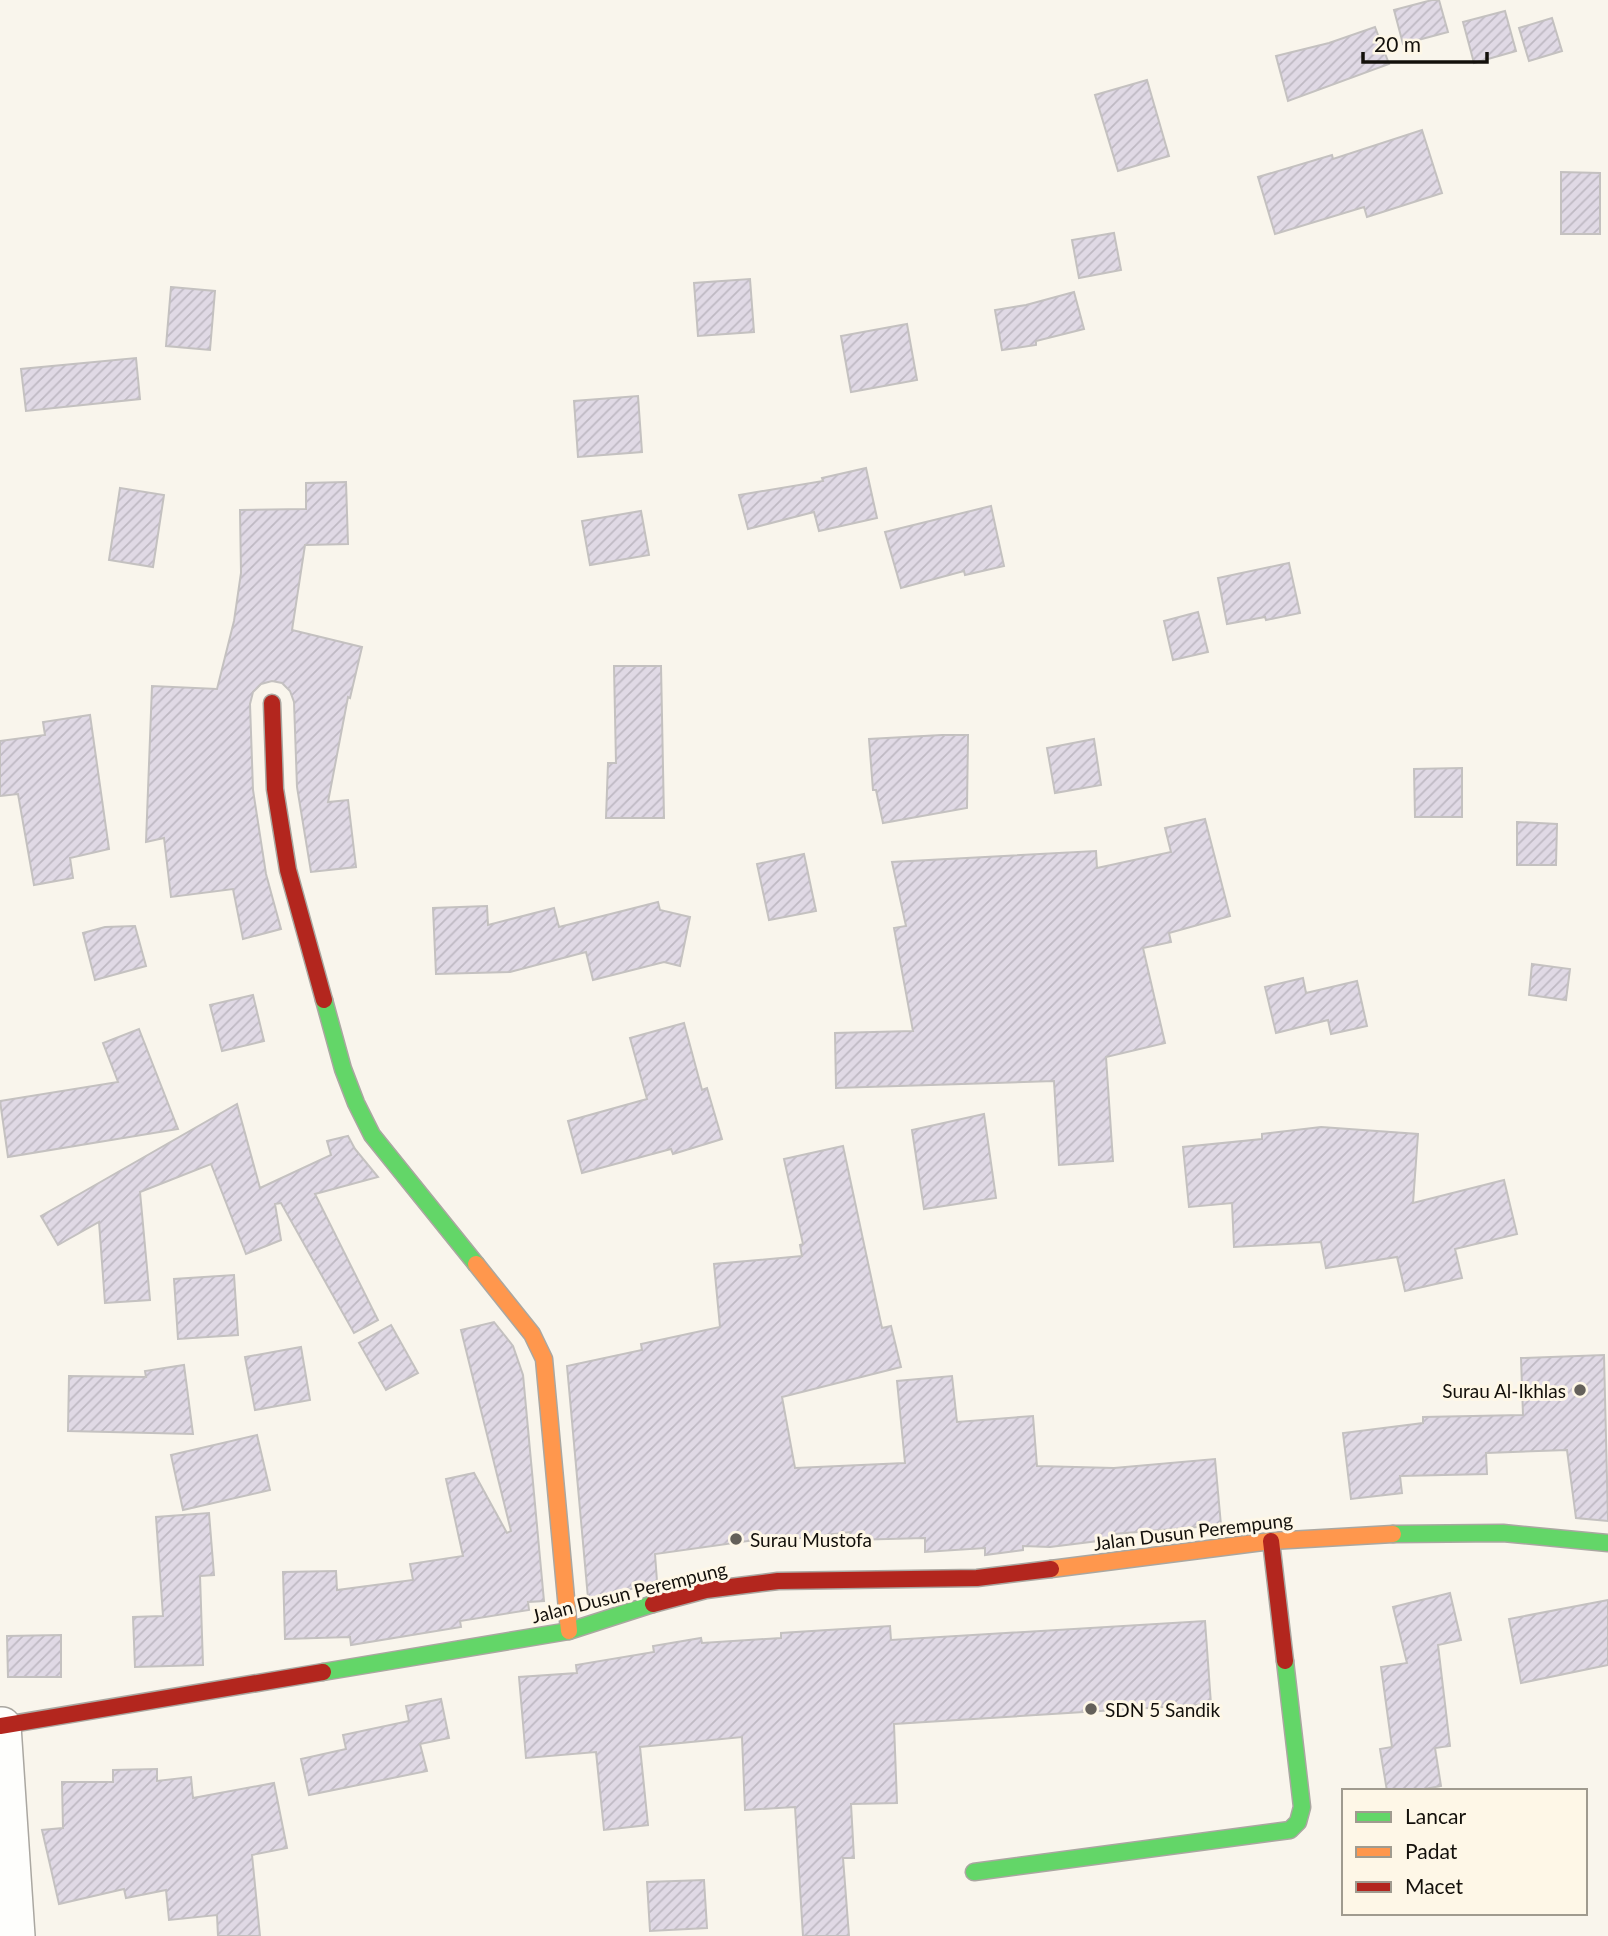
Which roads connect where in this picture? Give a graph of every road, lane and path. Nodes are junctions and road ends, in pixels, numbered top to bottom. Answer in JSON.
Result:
{"nodes":[{"id":1,"x":272,"y":703,"type":"dead end"},
{"id":2,"x":1271,"y":1541,"type":"junction"},
{"id":3,"x":1608,"y":1543,"type":"edge"},
{"id":4,"x":569,"y":1632,"type":"junction"},
{"id":5,"x":1,"y":1726,"type":"edge"},
{"id":6,"x":974,"y":1872,"type":"dead end"},
{"id":7,"x":16,"y":1936,"type":"edge"}],
"edges":[{"from":1,"to":4,"type":"street"},
{"from":2,"to":3,"type":"street","name":"Jalan Dusun Perempung"},
{"from":2,"to":4,"type":"street","name":"Jalan Dusun Perempung"},
{"from":2,"to":6,"type":"street"},
{"from":4,"to":5,"type":"street","name":"Jalan Dusun Perempung"},
{"from":5,"to":7,"type":"street"}]}
